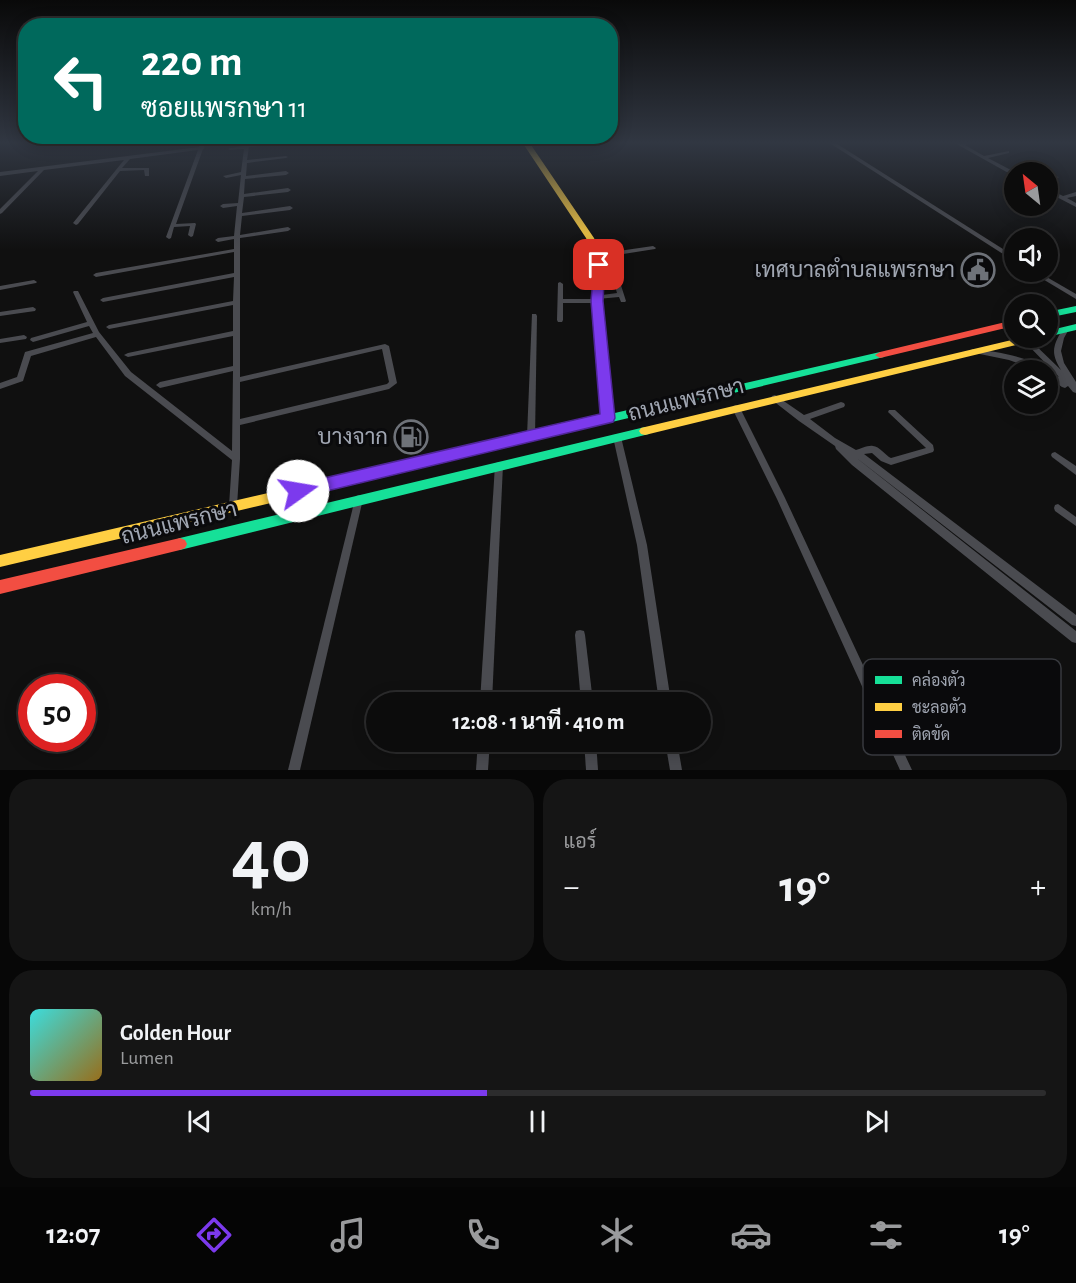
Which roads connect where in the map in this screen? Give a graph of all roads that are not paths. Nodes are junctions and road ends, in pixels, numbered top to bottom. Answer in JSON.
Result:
{"nodes":[{"id":1,"x":33,"y":178,"type":"edge"},
{"id":2,"x":112,"y":178,"type":"edge"},
{"id":3,"x":190,"y":178,"type":"edge"},
{"id":4,"x":244,"y":178,"type":"edge"},
{"id":5,"x":549,"y":178,"type":"edge"},
{"id":6,"x":887,"y":178,"type":"edge"},
{"id":7,"x":288,"y":190,"type":"dead end"},
{"id":8,"x":1076,"y":194,"type":"edge"},
{"id":9,"x":1058,"y":196,"type":"edge"},
{"id":10,"x":1063,"y":198,"type":"junction"},
{"id":11,"x":241,"y":200,"type":"junction"},
{"id":12,"x":1076,"y":205,"type":"edge"},
{"id":13,"x":223,"y":206,"type":"dead end"},
{"id":14,"x":290,"y":208,"type":"dead end"},
{"id":15,"x":0,"y":212,"type":"edge"},
{"id":16,"x":239,"y":215,"type":"junction"},
{"id":17,"x":76,"y":223,"type":"dead end"},
{"id":18,"x":172,"y":226,"type":"junction"},
{"id":19,"x":288,"y":229,"type":"dead end"},
{"id":20,"x":191,"y":235,"type":"dead end"},
{"id":21,"x":237,"y":236,"type":"junction"},
{"id":22,"x":169,"y":237,"type":"dead end"},
{"id":23,"x":218,"y":240,"type":"dead end"},
{"id":24,"x":652,"y":248,"type":"dead end"},
{"id":25,"x":237,"y":250,"type":"junction"},
{"id":26,"x":1004,"y":253,"type":"edge"},
{"id":27,"x":598,"y":256,"type":"junction"},
{"id":28,"x":614,"y":273,"type":"dead end"},
{"id":29,"x":237,"y":274,"type":"junction"},
{"id":30,"x":96,"y":275,"type":"dead end"},
{"id":31,"x":34,"y":282,"type":"dead end"},
{"id":32,"x":1051,"y":282,"type":"edge"},
{"id":33,"x":560,"y":284,"type":"dead end"},
{"id":34,"x":0,"y":288,"type":"edge"},
{"id":35,"x":76,"y":292,"type":"dead end"},
{"id":36,"x":1076,"y":297,"type":"edge"},
{"id":37,"x":597,"y":299,"type":"junction"},
{"id":38,"x":103,"y":300,"type":"dead end"},
{"id":39,"x":560,"y":301,"type":"junction"},
{"id":40,"x":237,"y":303,"type":"junction"},
{"id":41,"x":33,"y":309,"type":"dead end"},
{"id":42,"x":1076,"y":309,"type":"edge"},
{"id":43,"x":1058,"y":313,"type":"edge"},
{"id":44,"x":0,"y":314,"type":"edge"},
{"id":45,"x":534,"y":316,"type":"dead end"},
{"id":46,"x":560,"y":320,"type":"dead end"},
{"id":47,"x":90,"y":323,"type":"junction"},
{"id":48,"x":1004,"y":325,"type":"edge"},
{"id":49,"x":109,"y":327,"type":"dead end"},
{"id":50,"x":1071,"y":328,"type":"edge"},
{"id":51,"x":96,"y":333,"type":"junction"},
{"id":52,"x":235,"y":333,"type":"junction"},
{"id":53,"x":24,"y":337,"type":"dead end"},
{"id":54,"x":33,"y":340,"type":"dead end"},
{"id":55,"x":0,"y":341,"type":"edge"},
{"id":56,"x":1004,"y":344,"type":"edge"},
{"id":57,"x":1037,"y":348,"type":"edge"},
{"id":58,"x":974,"y":351,"type":"junction"},
{"id":59,"x":128,"y":355,"type":"dead end"},
{"id":60,"x":1018,"y":360,"type":"edge"},
{"id":61,"x":236,"y":368,"type":"junction"},
{"id":62,"x":1058,"y":379,"type":"edge"},
{"id":63,"x":237,"y":380,"type":"junction"},
{"id":64,"x":160,"y":385,"type":"dead end"},
{"id":65,"x":0,"y":386,"type":"edge"},
{"id":66,"x":1076,"y":390,"type":"edge"},
{"id":67,"x":775,"y":398,"type":"junction"},
{"id":68,"x":841,"y":405,"type":"dead end"},
{"id":69,"x":736,"y":408,"type":"junction"},
{"id":70,"x":892,"y":412,"type":"dead end"},
{"id":71,"x":608,"y":418,"type":"junction"},
{"id":72,"x":802,"y":419,"type":"junction"},
{"id":73,"x":236,"y":423,"type":"junction"},
{"id":74,"x":531,"y":436,"type":"junction"},
{"id":75,"x":617,"y":437,"type":"junction"},
{"id":76,"x":832,"y":440,"type":"junction"},
{"id":77,"x":856,"y":453,"type":"junction"},
{"id":78,"x":1054,"y":455,"type":"dead end"},
{"id":79,"x":236,"y":459,"type":"junction"},
{"id":80,"x":499,"y":465,"type":"junction"},
{"id":81,"x":1076,"y":471,"type":"edge"},
{"id":82,"x":359,"y":499,"type":"junction"},
{"id":83,"x":233,"y":506,"type":"junction"},
{"id":84,"x":1059,"y":508,"type":"dead end"},
{"id":85,"x":1076,"y":522,"type":"edge"},
{"id":86,"x":974,"y":543,"type":"junction"},
{"id":87,"x":965,"y":550,"type":"junction"},
{"id":88,"x":0,"y":561,"type":"edge"},
{"id":89,"x":0,"y":587,"type":"edge"},
{"id":90,"x":1076,"y":621,"type":"edge"},
{"id":91,"x":580,"y":635,"type":"dead end"},
{"id":92,"x":1076,"y":638,"type":"edge"},
{"id":93,"x":863,"y":676,"type":"edge"},
{"id":94,"x":487,"y":692,"type":"edge"},
{"id":95,"x":586,"y":692,"type":"edge"},
{"id":96,"x":664,"y":692,"type":"edge"},
{"id":97,"x":483,"y":752,"type":"edge"},
{"id":98,"x":591,"y":752,"type":"edge"},
{"id":99,"x":673,"y":752,"type":"edge"},
{"id":100,"x":899,"y":755,"type":"edge"},
{"id":101,"x":294,"y":770,"type":"edge"},
{"id":102,"x":482,"y":770,"type":"edge"},
{"id":103,"x":592,"y":770,"type":"edge"},
{"id":104,"x":676,"y":770,"type":"edge"},
{"id":105,"x":906,"y":770,"type":"edge"}],
"edges":[{"from":1,"to":15,"type":"street"},
{"from":2,"to":17,"type":"street"},
{"from":3,"to":18,"type":"street"},
{"from":4,"to":11,"type":"street"},
{"from":5,"to":27,"type":"main road"},
{"from":6,"to":26,"type":"street"},
{"from":7,"to":11,"type":"street"},
{"from":8,"to":10,"type":"street"},
{"from":9,"to":10,"type":"street"},
{"from":10,"to":12,"type":"street"},
{"from":11,"to":13,"type":"street"},
{"from":11,"to":16,"type":"street"},
{"from":14,"to":16,"type":"street"},
{"from":16,"to":21,"type":"street"},
{"from":18,"to":20,"type":"street"},
{"from":18,"to":22,"type":"street"},
{"from":19,"to":21,"type":"street"},
{"from":21,"to":23,"type":"street"},
{"from":21,"to":25,"type":"street"},
{"from":24,"to":27,"type":"street"},
{"from":25,"to":29,"type":"street"},
{"from":25,"to":30,"type":"street"},
{"from":27,"to":37,"type":"main road"},
{"from":28,"to":37,"type":"street"},
{"from":29,"to":38,"type":"street"},
{"from":29,"to":40,"type":"street"},
{"from":31,"to":34,"type":"street"},
{"from":32,"to":36,"type":"street"},
{"from":33,"to":39,"type":"street"},
{"from":35,"to":47,"type":"street"},
{"from":37,"to":39,"type":"street"},
{"from":37,"to":71,"type":"main road"},
{"from":39,"to":46,"type":"street"},
{"from":40,"to":49,"type":"street"},
{"from":40,"to":52,"type":"street"},
{"from":41,"to":44,"type":"street"},
{"from":42,"to":43,"type":"main road"},
{"from":45,"to":74,"type":"street"},
{"from":47,"to":51,"type":"street"},
{"from":47,"to":54,"type":"street"},
{"from":48,"to":71,"type":"main road","name":"ถนนแพรกษา"},
{"from":50,"to":66,"type":"street"},
{"from":51,"to":65,"type":"street"},
{"from":51,"to":79,"type":"street"},
{"from":52,"to":59,"type":"street"},
{"from":52,"to":61,"type":"street"},
{"from":53,"to":55,"type":"street"},
{"from":56,"to":58,"type":"main road","name":"ถนนแพรกษา"},
{"from":57,"to":66,"type":"street"},
{"from":58,"to":60,"type":"street"},
{"from":58,"to":67,"type":"main road","name":"ถนนแพรกษา"},
{"from":61,"to":63,"type":"street"},
{"from":61,"to":64,"type":"street"},
{"from":62,"to":66,"type":"street"},
{"from":63,"to":73,"type":"street"},
{"from":63,"to":73,"type":"street"},
{"from":67,"to":69,"type":"main road","name":"ถนนแพรกษา"},
{"from":67,"to":72,"type":"street"},
{"from":68,"to":72,"type":"street"},
{"from":69,"to":75,"type":"main road","name":"ถนนแพรกษา"},
{"from":69,"to":93,"type":"street"},
{"from":70,"to":77,"type":"street"},
{"from":71,"to":74,"type":"main road","name":"ถนนแพรกษา"},
{"from":72,"to":76,"type":"street"},
{"from":73,"to":79,"type":"street"},
{"from":74,"to":83,"type":"main road","name":"ถนนแพรกษา"},
{"from":75,"to":80,"type":"main road","name":"ถนนแพรกษา"},
{"from":75,"to":96,"type":"street"},
{"from":76,"to":77,"type":"street"},
{"from":76,"to":87,"type":"street"},
{"from":77,"to":86,"type":"street"},
{"from":78,"to":81,"type":"street"},
{"from":79,"to":83,"type":"street"},
{"from":80,"to":82,"type":"main road","name":"ถนนแพรกษา"},
{"from":80,"to":94,"type":"street"},
{"from":82,"to":89,"type":"main road","name":"ถนนแพรกษา"},
{"from":82,"to":101,"type":"street"},
{"from":83,"to":88,"type":"main road","name":"ถนนแพรกษา"},
{"from":84,"to":85,"type":"street"},
{"from":86,"to":87,"type":"street"},
{"from":86,"to":90,"type":"street"},
{"from":87,"to":92,"type":"street"},
{"from":91,"to":95,"type":"street"},
{"from":97,"to":102,"type":"street"},
{"from":98,"to":103,"type":"street"},
{"from":99,"to":104,"type":"street"},
{"from":100,"to":105,"type":"street"}]}
